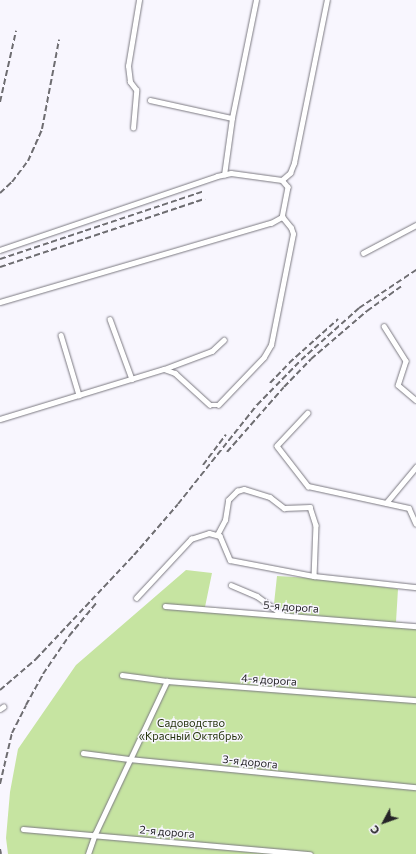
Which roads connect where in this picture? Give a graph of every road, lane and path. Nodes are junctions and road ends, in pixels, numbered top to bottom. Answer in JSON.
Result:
{"nodes":[{"id":1,"x":140,"y":0,"type":"edge"},
{"id":2,"x":256,"y":0,"type":"edge"},
{"id":3,"x":328,"y":0,"type":"edge"},
{"id":4,"x":150,"y":100,"type":"dead end"},
{"id":5,"x":232,"y":118,"type":"junction"},
{"id":6,"x":133,"y":128,"type":"dead end"},
{"id":7,"x":224,"y":175,"type":"junction"},
{"id":8,"x":282,"y":180,"type":"junction"},
{"id":9,"x":282,"y":218,"type":"junction"},
{"id":10,"x":416,"y":225,"type":"edge"},
{"id":11,"x":0,"y":250,"type":"edge"},
{"id":12,"x":363,"y":253,"type":"dead end"},
{"id":13,"x":0,"y":302,"type":"edge"},
{"id":14,"x":110,"y":319,"type":"dead end"},
{"id":15,"x":384,"y":326,"type":"dead end"},
{"id":16,"x":60,"y":335,"type":"dead end"},
{"id":17,"x":224,"y":340,"type":"dead end"},
{"id":18,"x":164,"y":370,"type":"junction"},
{"id":19,"x":132,"y":379,"type":"junction"},
{"id":20,"x":79,"y":395,"type":"junction"},
{"id":21,"x":416,"y":400,"type":"edge"},
{"id":22,"x":308,"y":413,"type":"dead end"},
{"id":23,"x":0,"y":418,"type":"edge"},
{"id":24,"x":416,"y":467,"type":"edge"},
{"id":25,"x":386,"y":503,"type":"junction"},
{"id":26,"x":416,"y":524,"type":"edge"},
{"id":27,"x":216,"y":535,"type":"junction"},
{"id":28,"x":314,"y":576,"type":"junction"},
{"id":29,"x":231,"y":585,"type":"dead end"},
{"id":30,"x":416,"y":587,"type":"edge"},
{"id":31,"x":136,"y":598,"type":"dead end"},
{"id":32,"x":165,"y":606,"type":"dead end"},
{"id":33,"x":284,"y":616,"type":"junction"},
{"id":34,"x":416,"y":626,"type":"edge"},
{"id":35,"x":122,"y":675,"type":"dead end"},
{"id":36,"x":167,"y":681,"type":"junction"},
{"id":37,"x":416,"y":700,"type":"edge"},
{"id":38,"x":83,"y":753,"type":"dead end"},
{"id":39,"x":129,"y":759,"type":"junction"},
{"id":40,"x":416,"y":787,"type":"edge"},
{"id":41,"x":23,"y":829,"type":"dead end"},
{"id":42,"x":95,"y":834,"type":"junction"},
{"id":43,"x":88,"y":854,"type":"edge"},
{"id":44,"x":310,"y":854,"type":"edge"}],
"edges":[{"from":1,"to":6,"type":"lane"},
{"from":2,"to":5,"type":"lane"},
{"from":3,"to":8,"type":"lane"},
{"from":4,"to":5,"type":"lane"},
{"from":5,"to":7,"type":"lane"},
{"from":7,"to":8,"type":"lane"},
{"from":7,"to":11,"type":"lane"},
{"from":8,"to":9,"type":"lane"},
{"from":9,"to":13,"type":"lane"},
{"from":9,"to":18,"type":"lane"},
{"from":10,"to":12,"type":"lane"},
{"from":14,"to":19,"type":"lane"},
{"from":15,"to":21,"type":"lane"},
{"from":16,"to":20,"type":"lane"},
{"from":17,"to":18,"type":"lane"},
{"from":18,"to":19,"type":"lane"},
{"from":19,"to":20,"type":"lane"},
{"from":20,"to":23,"type":"lane"},
{"from":22,"to":25,"type":"lane"},
{"from":24,"to":25,"type":"lane"},
{"from":25,"to":26,"type":"lane"},
{"from":27,"to":28,"type":"lane"},
{"from":27,"to":28,"type":"lane"},
{"from":27,"to":31,"type":"lane"},
{"from":28,"to":30,"type":"lane"},
{"from":29,"to":33,"type":"lane"},
{"from":32,"to":33,"type":"lane","name":"5-я дорога"},
{"from":33,"to":34,"type":"lane","name":"5-я дорога"},
{"from":35,"to":36,"type":"lane","name":"4-я дорога"},
{"from":36,"to":37,"type":"lane","name":"4-я дорога"},
{"from":36,"to":39,"type":"lane"},
{"from":38,"to":39,"type":"lane","name":"3-я дорога"},
{"from":39,"to":40,"type":"lane","name":"3-я дорога"},
{"from":39,"to":42,"type":"lane"},
{"from":41,"to":42,"type":"lane","name":"2-я дорога"},
{"from":42,"to":43,"type":"lane"},
{"from":42,"to":44,"type":"lane","name":"2-я дорога"}]}
